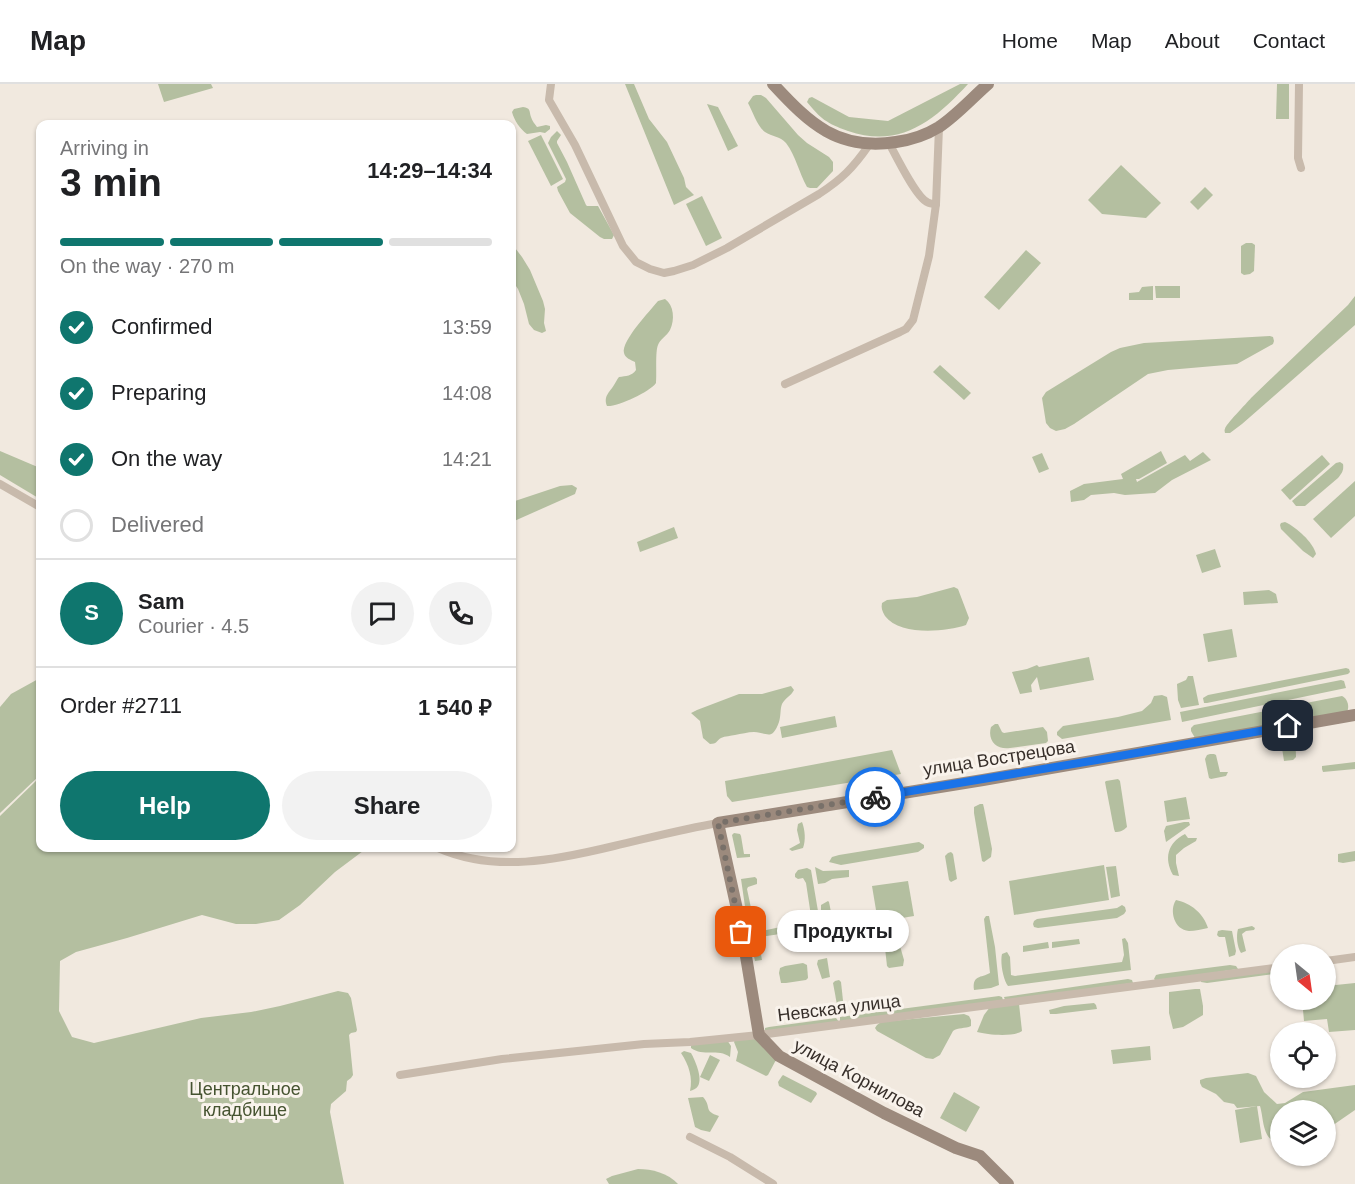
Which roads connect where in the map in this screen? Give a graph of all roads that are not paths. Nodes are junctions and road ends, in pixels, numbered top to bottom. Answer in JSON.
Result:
{"nodes":[{"id":1,"x":550,"y":84,"type":"edge"},
{"id":2,"x":773,"y":84,"type":"edge"},
{"id":3,"x":988,"y":84,"type":"edge"},
{"id":4,"x":1299,"y":84,"type":"edge"},
{"id":5,"x":939,"y":127,"type":"junction"},
{"id":6,"x":889,"y":143,"type":"junction"},
{"id":7,"x":869,"y":145,"type":"junction"},
{"id":8,"x":1301,"y":168,"type":"dead end"},
{"id":9,"x":936,"y":204,"type":"junction"},
{"id":10,"x":786,"y":384,"type":"dead end"},
{"id":11,"x":0,"y":484,"type":"edge"},
{"id":12,"x":36,"y":505,"type":"edge"},
{"id":13,"x":1355,"y":715,"type":"edge"},
{"id":14,"x":718,"y":823,"type":"junction"},
{"id":15,"x":447,"y":852,"type":"edge"},
{"id":16,"x":1355,"y":957,"type":"edge"},
{"id":17,"x":1336,"y":960,"type":"edge"},
{"id":18,"x":1270,"y":968,"type":"edge"},
{"id":19,"x":759,"y":1035,"type":"junction"},
{"id":20,"x":400,"y":1075,"type":"dead end"},
{"id":21,"x":690,"y":1137,"type":"dead end"},
{"id":22,"x":773,"y":1184,"type":"edge"},
{"id":23,"x":1008,"y":1184,"type":"edge"}],
"edges":[{"from":1,"to":7,"type":"street"},
{"from":2,"to":7,"type":"street"},
{"from":3,"to":5,"type":"street"},
{"from":4,"to":8,"type":"street"},
{"from":5,"to":6,"type":"street"},
{"from":5,"to":9,"type":"street"},
{"from":6,"to":7,"type":"street"},
{"from":6,"to":9,"type":"street"},
{"from":9,"to":10,"type":"street"},
{"from":11,"to":12,"type":"street"},
{"from":13,"to":14,"type":"street","name":"улица Вострецова"},
{"from":14,"to":15,"type":"street","name":"улица Вострецова"},
{"from":14,"to":19,"type":"street"},
{"from":16,"to":17,"type":"street"},
{"from":18,"to":19,"type":"street","name":"Невская улица"},
{"from":19,"to":20,"type":"street","name":"Невская улица"},
{"from":19,"to":23,"type":"street","name":"улица Корнилова"},
{"from":21,"to":22,"type":"street"}]}
